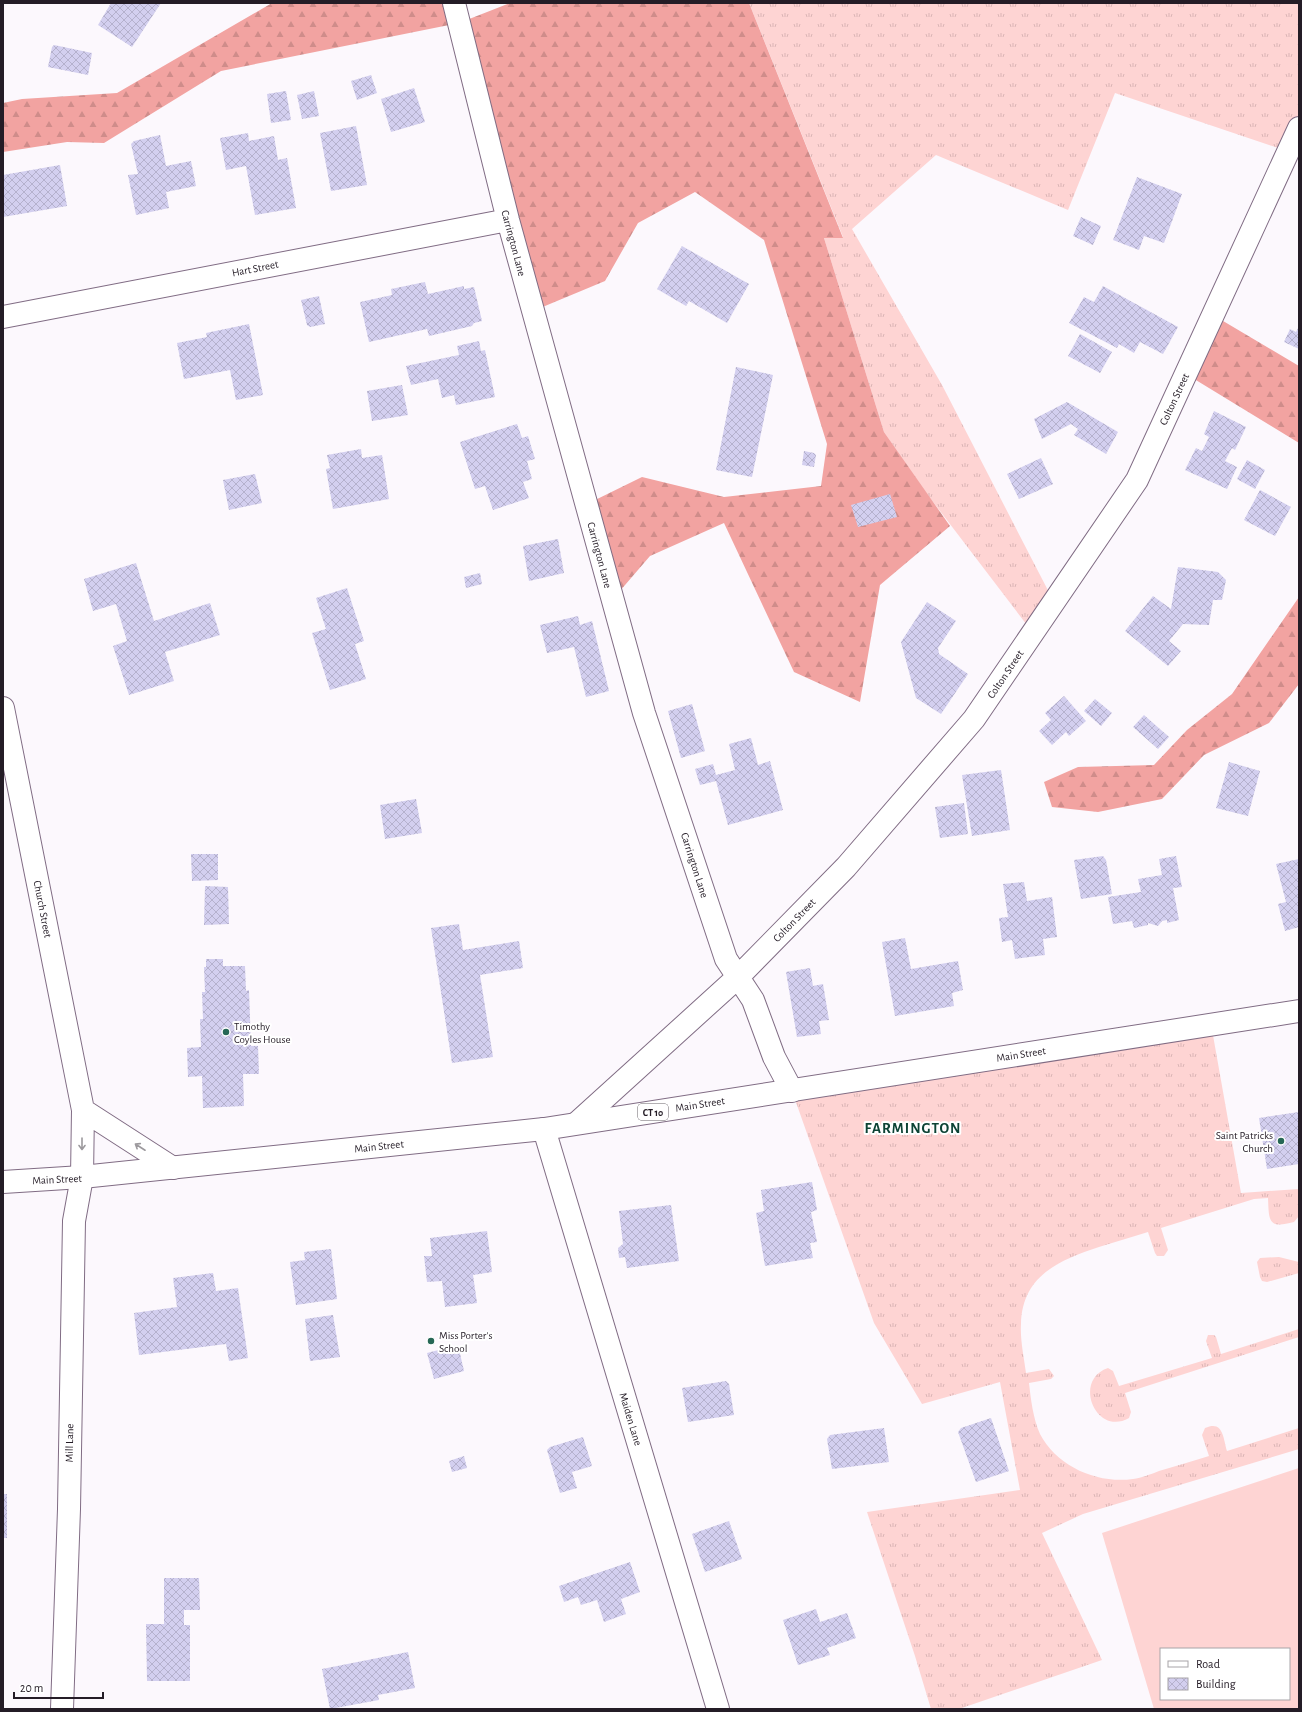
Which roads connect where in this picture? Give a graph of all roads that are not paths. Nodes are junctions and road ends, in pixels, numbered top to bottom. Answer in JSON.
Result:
{"nodes":[{"id":1,"x":454,"y":3,"type":"edge"},
{"id":2,"x":1299,"y":128,"type":"edge"},
{"id":3,"x":508,"y":220,"type":"junction"},
{"id":4,"x":3,"y":317,"type":"edge"},
{"id":5,"x":3,"y":708,"type":"edge"},
{"id":6,"x":738,"y":977,"type":"junction"},
{"id":7,"x":1299,"y":1010,"type":"edge"},
{"id":8,"x":792,"y":1090,"type":"junction"},
{"id":9,"x":82,"y":1110,"type":"junction"},
{"id":10,"x":577,"y":1123,"type":"junction"},
{"id":11,"x":544,"y":1129,"type":"junction"},
{"id":12,"x":173,"y":1168,"type":"junction"},
{"id":13,"x":82,"y":1177,"type":"junction"},
{"id":14,"x":3,"y":1182,"type":"edge"},
{"id":15,"x":62,"y":1709,"type":"edge"},
{"id":16,"x":718,"y":1709,"type":"edge"}],
"edges":[{"from":1,"to":3,"type":"main road","name":"Carrington Lane"},
{"from":2,"to":6,"type":"main road","name":"Colton Street"},
{"from":3,"to":4,"type":"main road","name":"Hart Street"},
{"from":3,"to":6,"type":"main road","name":"Carrington Lane"},
{"from":5,"to":9,"type":"main road","name":"Church Street"},
{"from":6,"to":8,"type":"main road","name":"Carrington Lane"},
{"from":6,"to":10,"type":"main road","name":"Colton Street"},
{"from":7,"to":8,"type":"main road","name":"Main Street","number":"CT 10"},
{"from":8,"to":10,"type":"main road","name":"Main Street","number":"CT 10"},
{"from":12,"to":9,"type":"main road","one_way":true},
{"from":9,"to":13,"type":"main road","name":"Church Street","one_way":true},
{"from":10,"to":11,"type":"main road","name":"Main Street","number":"CT 10"},
{"from":11,"to":12,"type":"main road","name":"Main Street","number":"CT 10"},
{"from":11,"to":16,"type":"main road","name":"Maiden Lane"},
{"from":12,"to":13,"type":"main road","name":"Main Street","number":"CT 10"},
{"from":13,"to":14,"type":"main road","name":"Main Street","number":"CT 10"},
{"from":13,"to":15,"type":"main road","name":"Mill Lane"}]}
